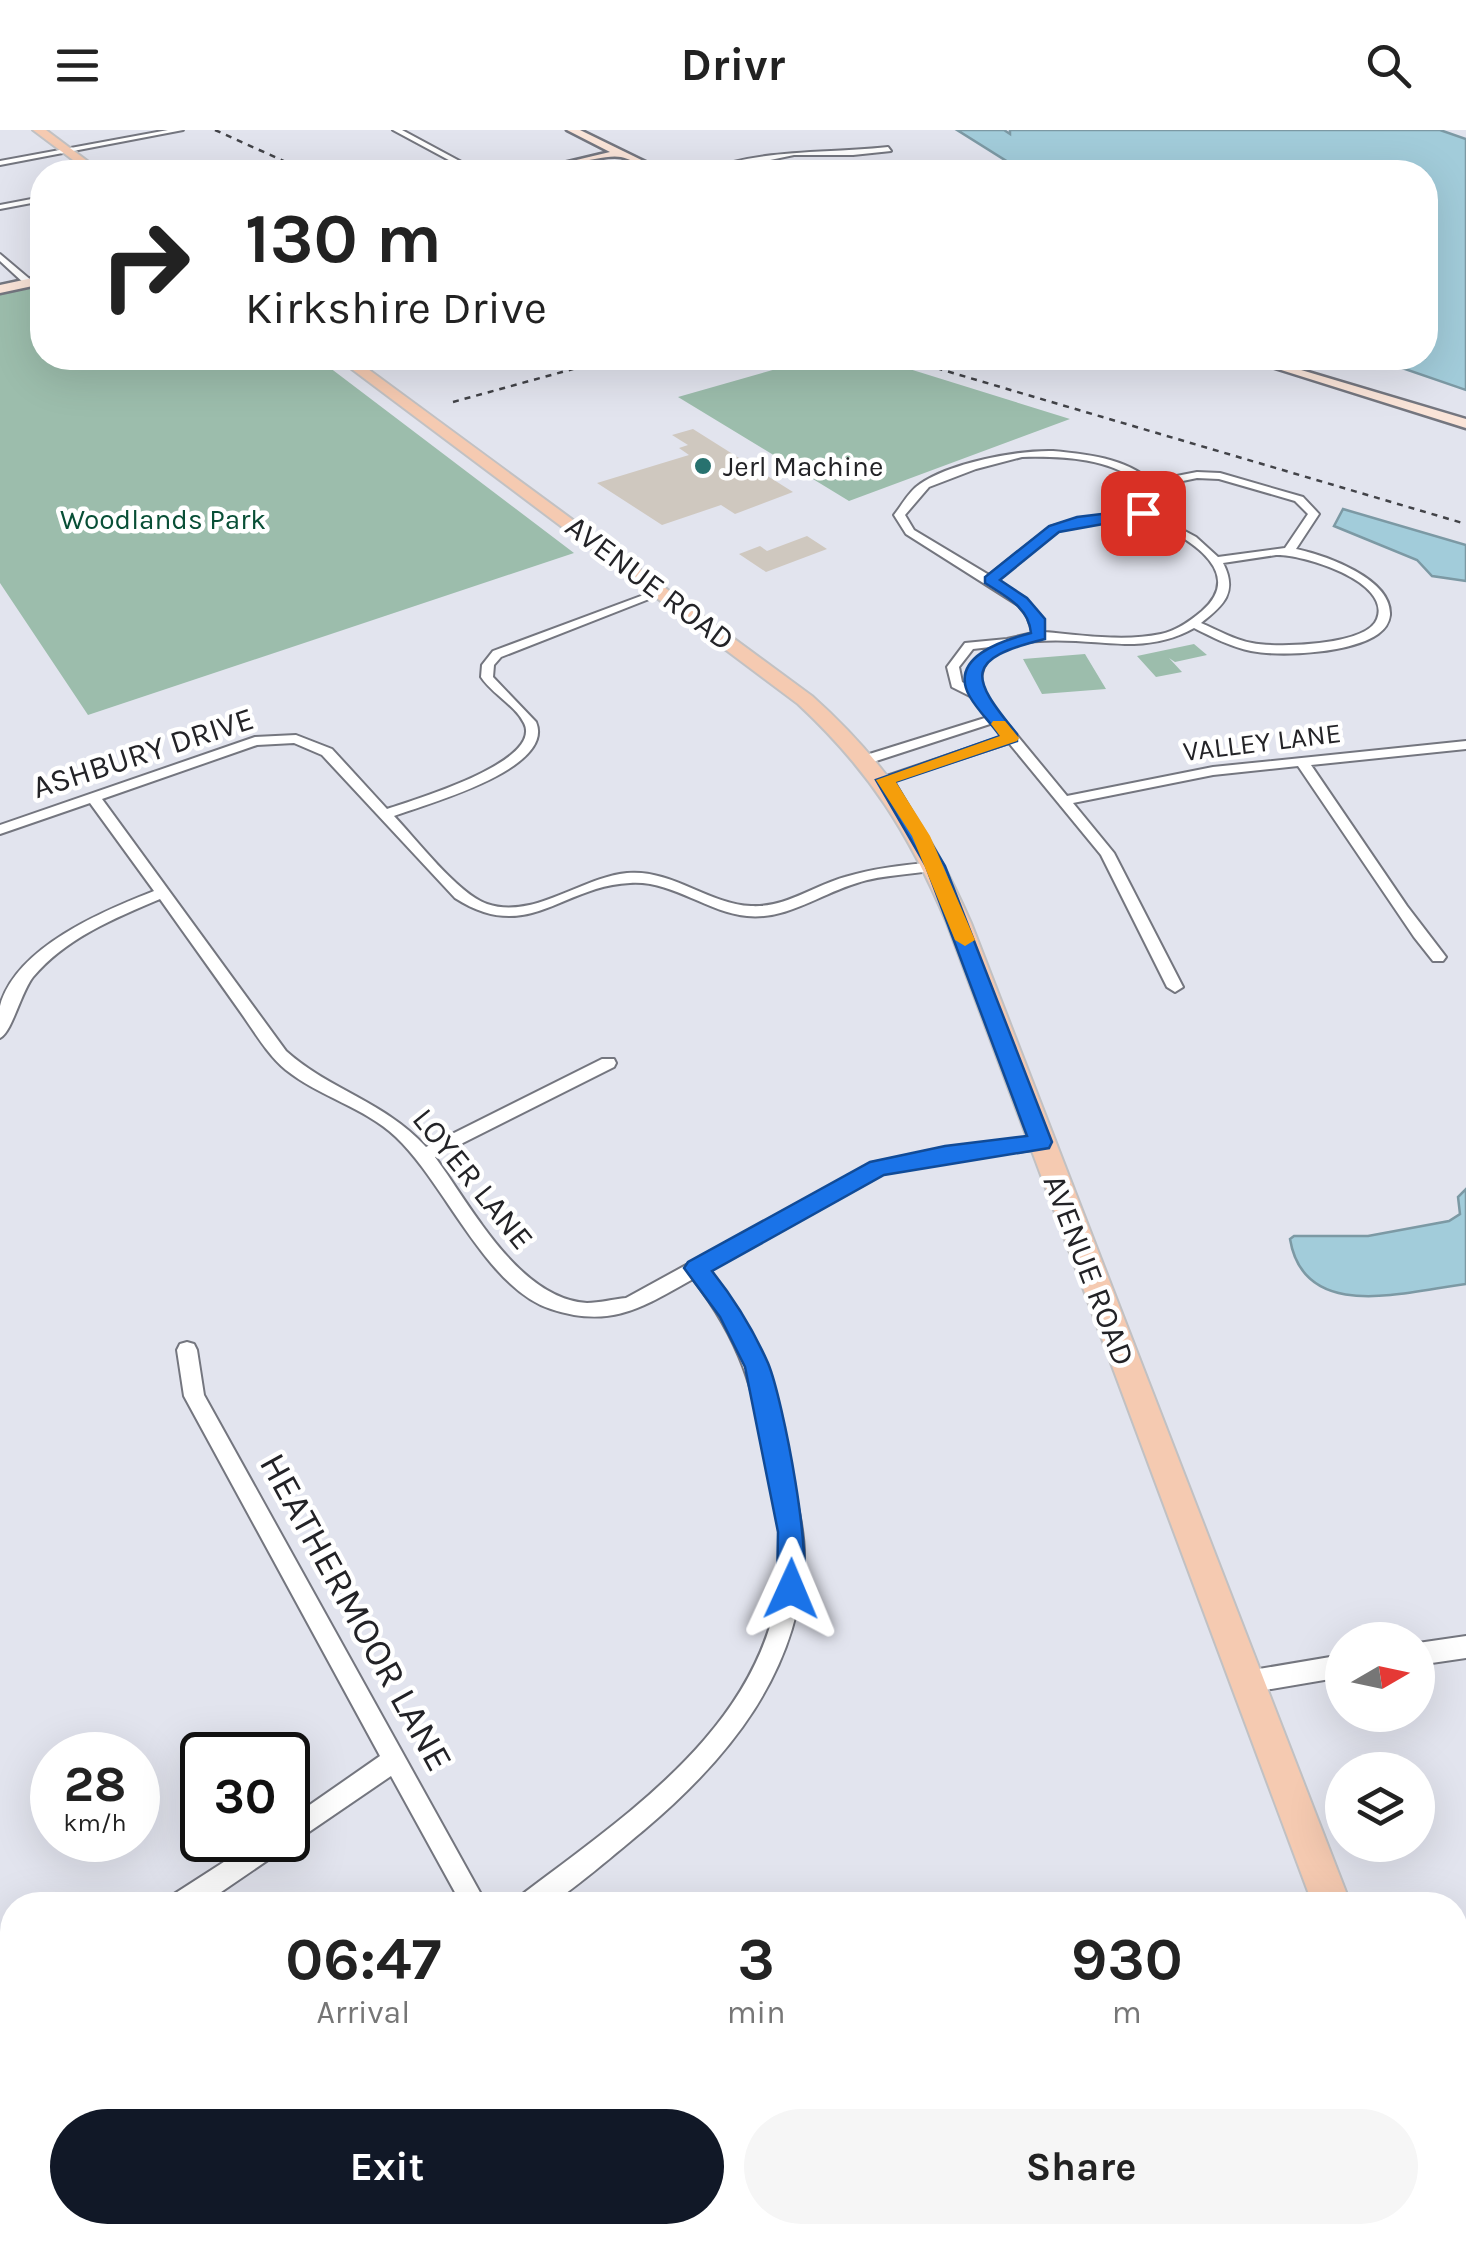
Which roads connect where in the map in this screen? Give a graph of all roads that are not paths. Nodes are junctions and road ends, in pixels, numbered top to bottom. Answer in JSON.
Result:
{"nodes":[{"id":1,"x":39,"y":130,"type":"edge"},
{"id":2,"x":179,"y":130,"type":"edge"},
{"id":3,"x":398,"y":130,"type":"edge"},
{"id":4,"x":572,"y":130,"type":"edge"},
{"id":5,"x":888,"y":149,"type":"dead end"},
{"id":6,"x":66,"y":150,"type":"junction"},
{"id":7,"x":620,"y":153,"type":"junction"},
{"id":8,"x":80,"y":160,"type":"edge"},
{"id":9,"x":454,"y":160,"type":"edge"},
{"id":10,"x":587,"y":160,"type":"edge"},
{"id":11,"x":635,"y":160,"type":"edge"},
{"id":12,"x":762,"y":160,"type":"edge"},
{"id":13,"x":0,"y":163,"type":"edge"},
{"id":14,"x":30,"y":201,"type":"edge"},
{"id":15,"x":0,"y":207,"type":"edge"},
{"id":16,"x":0,"y":256,"type":"edge"},
{"id":17,"x":30,"y":277,"type":"edge"},
{"id":18,"x":30,"y":282,"type":"edge"},
{"id":19,"x":0,"y":289,"type":"edge"},
{"id":20,"x":360,"y":370,"type":"edge"},
{"id":21,"x":1288,"y":370,"type":"edge"},
{"id":22,"x":1466,"y":424,"type":"edge"},
{"id":23,"x":1148,"y":485,"type":"junction"},
{"id":24,"x":1143,"y":513,"type":"junction"},
{"id":25,"x":1288,"y":552,"type":"junction"},
{"id":26,"x":1218,"y":560,"type":"junction"},
{"id":27,"x":990,"y":580,"type":"junction"},
{"id":28,"x":661,"y":592,"type":"junction"},
{"id":29,"x":1194,"y":624,"type":"junction"},
{"id":30,"x":1039,"y":635,"type":"junction"},
{"id":31,"x":1009,"y":642,"type":"junction"},
{"id":32,"x":976,"y":694,"type":"junction"},
{"id":33,"x":994,"y":719,"type":"junction"},
{"id":34,"x":1011,"y":738,"type":"junction"},
{"id":35,"x":1466,"y":744,"type":"edge"},
{"id":36,"x":1301,"y":761,"type":"junction"},
{"id":37,"x":877,"y":769,"type":"junction"},
{"id":38,"x":93,"y":797,"type":"junction"},
{"id":39,"x":1065,"y":800,"type":"junction"},
{"id":40,"x":385,"y":814,"type":"junction"},
{"id":41,"x":0,"y":830,"type":"edge"},
{"id":42,"x":935,"y":866,"type":"junction"},
{"id":43,"x":162,"y":893,"type":"junction"},
{"id":44,"x":1438,"y":957,"type":"dead end"},
{"id":45,"x":1175,"y":988,"type":"dead end"},
{"id":46,"x":0,"y":1032,"type":"edge"},
{"id":47,"x":608,"y":1064,"type":"dead end"},
{"id":48,"x":1041,"y":1142,"type":"junction"},
{"id":49,"x":422,"y":1156,"type":"junction"},
{"id":50,"x":696,"y":1268,"type":"junction"},
{"id":51,"x":187,"y":1350,"type":"dead end"},
{"id":52,"x":1466,"y":1647,"type":"edge"},
{"id":53,"x":1435,"y":1652,"type":"edge"},
{"id":54,"x":1325,"y":1669,"type":"edge"},
{"id":55,"x":1247,"y":1682,"type":"junction"},
{"id":56,"x":394,"y":1760,"type":"junction"},
{"id":57,"x":310,"y":1819,"type":"edge"},
{"id":58,"x":245,"y":1862,"type":"edge"},
{"id":59,"x":200,"y":1892,"type":"edge"},
{"id":60,"x":468,"y":1892,"type":"edge"},
{"id":61,"x":545,"y":1892,"type":"edge"},
{"id":62,"x":1327,"y":1892,"type":"edge"}],
"edges":[{"from":1,"to":6,"type":"main road"},
{"from":2,"to":6,"type":"street"},
{"from":3,"to":9,"type":"street"},
{"from":4,"to":7,"type":"main road"},
{"from":5,"to":12,"type":"street"},
{"from":6,"to":8,"type":"main road"},
{"from":6,"to":13,"type":"street"},
{"from":7,"to":10,"type":"main road"},
{"from":7,"to":11,"type":"main road"},
{"from":14,"to":15,"type":"street"},
{"from":16,"to":17,"type":"street"},
{"from":18,"to":19,"type":"main road"},
{"from":20,"to":28,"type":"main road","name":"AVENUE ROAD"},
{"from":21,"to":22,"type":"main road"},
{"from":23,"to":24,"type":"street"},
{"from":23,"to":25,"type":"street"},
{"from":23,"to":27,"type":"street"},
{"from":24,"to":26,"type":"street"},
{"from":24,"to":27,"type":"street"},
{"from":25,"to":26,"type":"street"},
{"from":25,"to":29,"type":"street"},
{"from":26,"to":29,"type":"street"},
{"from":27,"to":30,"type":"street"},
{"from":28,"to":37,"type":"main road","name":"AVENUE ROAD"},
{"from":28,"to":40,"type":"street"},
{"from":29,"to":30,"type":"street"},
{"from":30,"to":31,"type":"street"},
{"from":31,"to":32,"type":"street"},
{"from":31,"to":32,"type":"street"},
{"from":32,"to":33,"type":"street"},
{"from":33,"to":34,"type":"street"},
{"from":33,"to":37,"type":"street"},
{"from":34,"to":37,"type":"street"},
{"from":34,"to":39,"type":"street"},
{"from":35,"to":36,"type":"street","name":"VALLEY LANE"},
{"from":36,"to":39,"type":"street","name":"VALLEY LANE"},
{"from":36,"to":44,"type":"street"},
{"from":37,"to":42,"type":"main road","name":"AVENUE ROAD"},
{"from":38,"to":40,"type":"street","name":"ASHBURY DRIVE"},
{"from":38,"to":41,"type":"street","name":"ASHBURY DRIVE"},
{"from":38,"to":43,"type":"street","name":"LOYER LANE"},
{"from":39,"to":45,"type":"street"},
{"from":40,"to":42,"type":"street","name":"ASHBURY DRIVE"},
{"from":42,"to":48,"type":"main road","name":"AVENUE ROAD"},
{"from":43,"to":46,"type":"street"},
{"from":43,"to":49,"type":"street","name":"LOYER LANE"},
{"from":47,"to":49,"type":"street"},
{"from":48,"to":50,"type":"street","name":"LOYER LANE"},
{"from":48,"to":55,"type":"main road","name":"AVENUE ROAD"},
{"from":49,"to":50,"type":"street","name":"LOYER LANE"},
{"from":50,"to":61,"type":"street"},
{"from":51,"to":56,"type":"street","name":"HEATHERMOOR LANE"},
{"from":52,"to":53,"type":"street"},
{"from":54,"to":55,"type":"street"},
{"from":55,"to":62,"type":"main road","name":"AVENUE ROAD"},
{"from":56,"to":57,"type":"street"},
{"from":56,"to":60,"type":"street","name":"HEATHERMOOR LANE"},
{"from":58,"to":59,"type":"street"}]}
